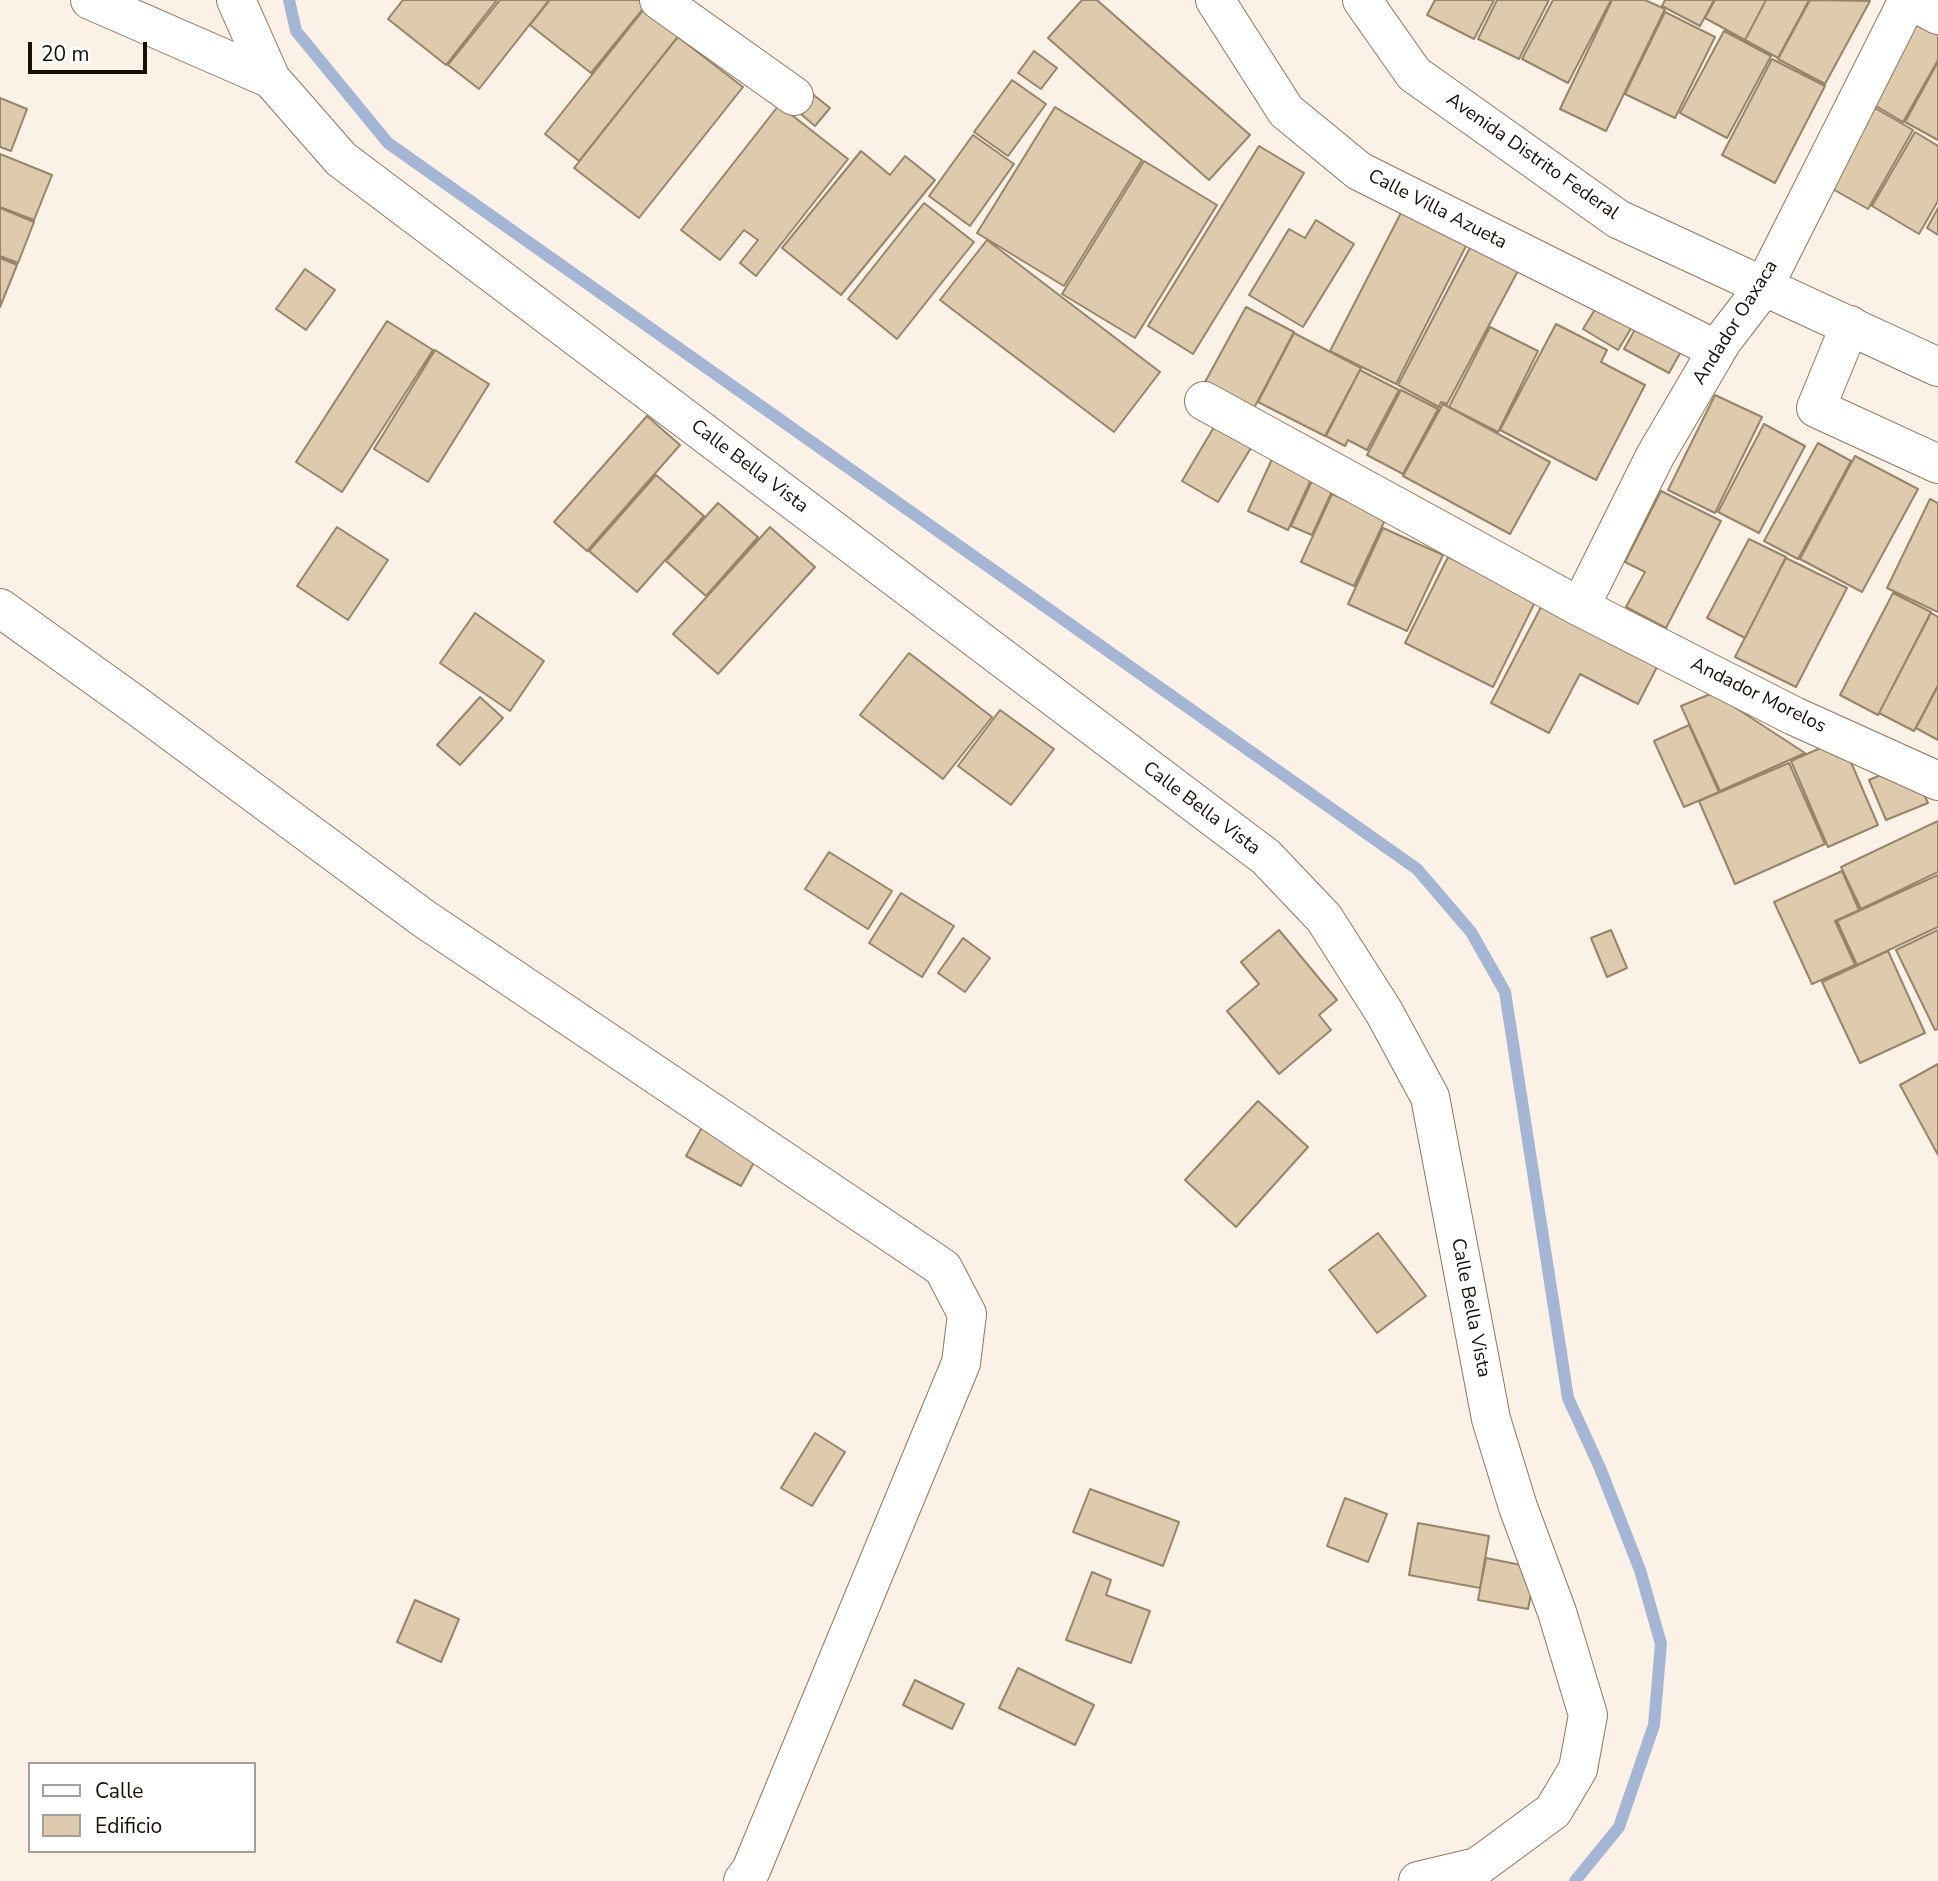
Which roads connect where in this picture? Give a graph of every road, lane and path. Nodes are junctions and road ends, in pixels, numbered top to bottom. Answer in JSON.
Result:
{"nodes":[{"id":1,"x":90,"y":0,"type":"edge"},
{"id":2,"x":236,"y":0,"type":"edge"},
{"id":3,"x":659,"y":0,"type":"edge"},
{"id":4,"x":1215,"y":0,"type":"edge"},
{"id":5,"x":1362,"y":0,"type":"edge"},
{"id":6,"x":1909,"y":0,"type":"edge"},
{"id":7,"x":1938,"y":15,"type":"edge"},
{"id":8,"x":271,"y":79,"type":"junction"},
{"id":9,"x":794,"y":96,"type":"dead end"},
{"id":10,"x":1763,"y":288,"type":"junction"},
{"id":11,"x":1850,"y":325,"type":"junction"},
{"id":12,"x":1717,"y":350,"type":"junction"},
{"id":13,"x":1938,"y":367,"type":"edge"},
{"id":14,"x":1204,"y":401,"type":"dead end"},
{"id":15,"x":1938,"y":464,"type":"edge"},
{"id":16,"x":1580,"y":607,"type":"junction"},
{"id":17,"x":0,"y":608,"type":"edge"},
{"id":18,"x":1938,"y":781,"type":"edge"},
{"id":19,"x":743,"y":1881,"type":"edge"},
{"id":20,"x":1418,"y":1881,"type":"edge"}],
"edges":[{"from":1,"to":8,"type":"street"},
{"from":2,"to":8,"type":"street","name":"Calle Bella Vista"},
{"from":3,"to":9,"type":"street"},
{"from":4,"to":12,"type":"street","name":"Calle Villa Azueta"},
{"from":5,"to":10,"type":"street","name":"Avenida Distrito Federal"},
{"from":6,"to":7,"type":"street"},
{"from":6,"to":10,"type":"street","name":"Andador Oaxaca"},
{"from":8,"to":20,"type":"street","name":"Calle Bella Vista"},
{"from":10,"to":11,"type":"street","name":"Avenida Distrito Federal"},
{"from":10,"to":12,"type":"street","name":"Andador Oaxaca"},
{"from":11,"to":13,"type":"street","name":"Avenida Distrito Federal"},
{"from":11,"to":15,"type":"street"},
{"from":12,"to":16,"type":"street","name":"Andador Oaxaca"},
{"from":14,"to":16,"type":"street","name":"Andador Morelos"},
{"from":16,"to":18,"type":"street","name":"Andador Morelos"},
{"from":17,"to":19,"type":"street"}]}
